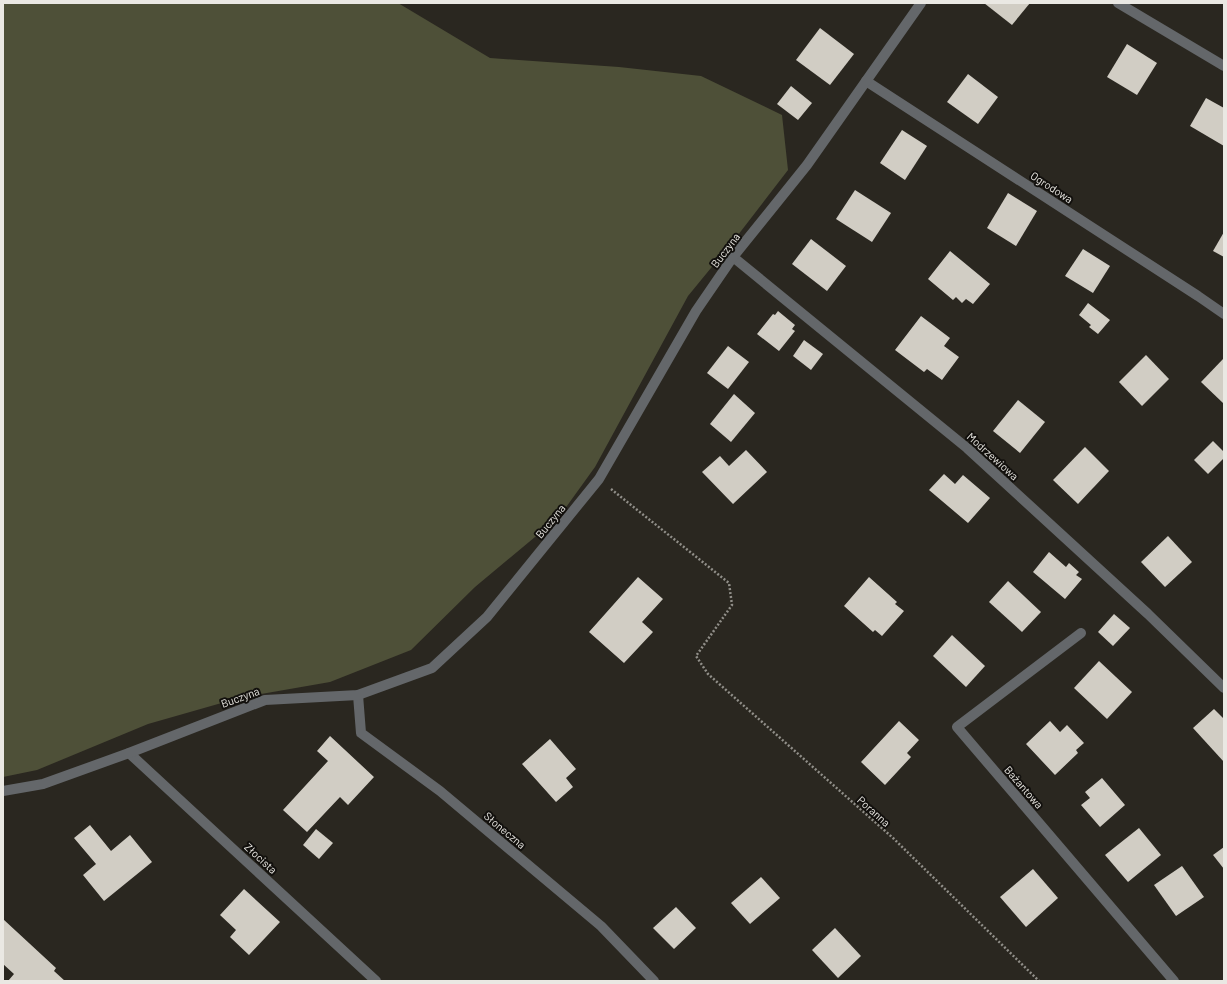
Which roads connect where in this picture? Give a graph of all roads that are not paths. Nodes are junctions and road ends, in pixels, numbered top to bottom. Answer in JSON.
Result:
{"nodes":[{"id":1,"x":921,"y":3,"type":"edge"},
{"id":2,"x":1118,"y":3,"type":"edge"},
{"id":3,"x":1224,"y":66,"type":"edge"},
{"id":4,"x":866,"y":82,"type":"junction"},
{"id":5,"x":733,"y":257,"type":"junction"},
{"id":6,"x":1224,"y":314,"type":"edge"},
{"id":7,"x":1081,"y":633,"type":"dead end"},
{"id":8,"x":1224,"y":688,"type":"edge"},
{"id":9,"x":358,"y":695,"type":"junction"},
{"id":10,"x":129,"y":753,"type":"junction"},
{"id":11,"x":3,"y":792,"type":"edge"},
{"id":12,"x":376,"y":981,"type":"edge"},
{"id":13,"x":654,"y":981,"type":"edge"},
{"id":14,"x":1174,"y":981,"type":"edge"}],
"edges":[{"from":1,"to":4,"type":"street","name":"Buczyna"},
{"from":2,"to":3,"type":"street"},
{"from":4,"to":5,"type":"street","name":"Buczyna"},
{"from":4,"to":6,"type":"street","name":"Ogrodowa"},
{"from":5,"to":8,"type":"street","name":"Modrzewiowa"},
{"from":5,"to":9,"type":"street","name":"Buczyna"},
{"from":7,"to":14,"type":"street","name":"Bażantowa"},
{"from":9,"to":10,"type":"street","name":"Buczyna"},
{"from":9,"to":13,"type":"street","name":"Słoneczna"},
{"from":10,"to":11,"type":"street","name":"Buczyna"},
{"from":10,"to":12,"type":"street","name":"Złocista"}]}
